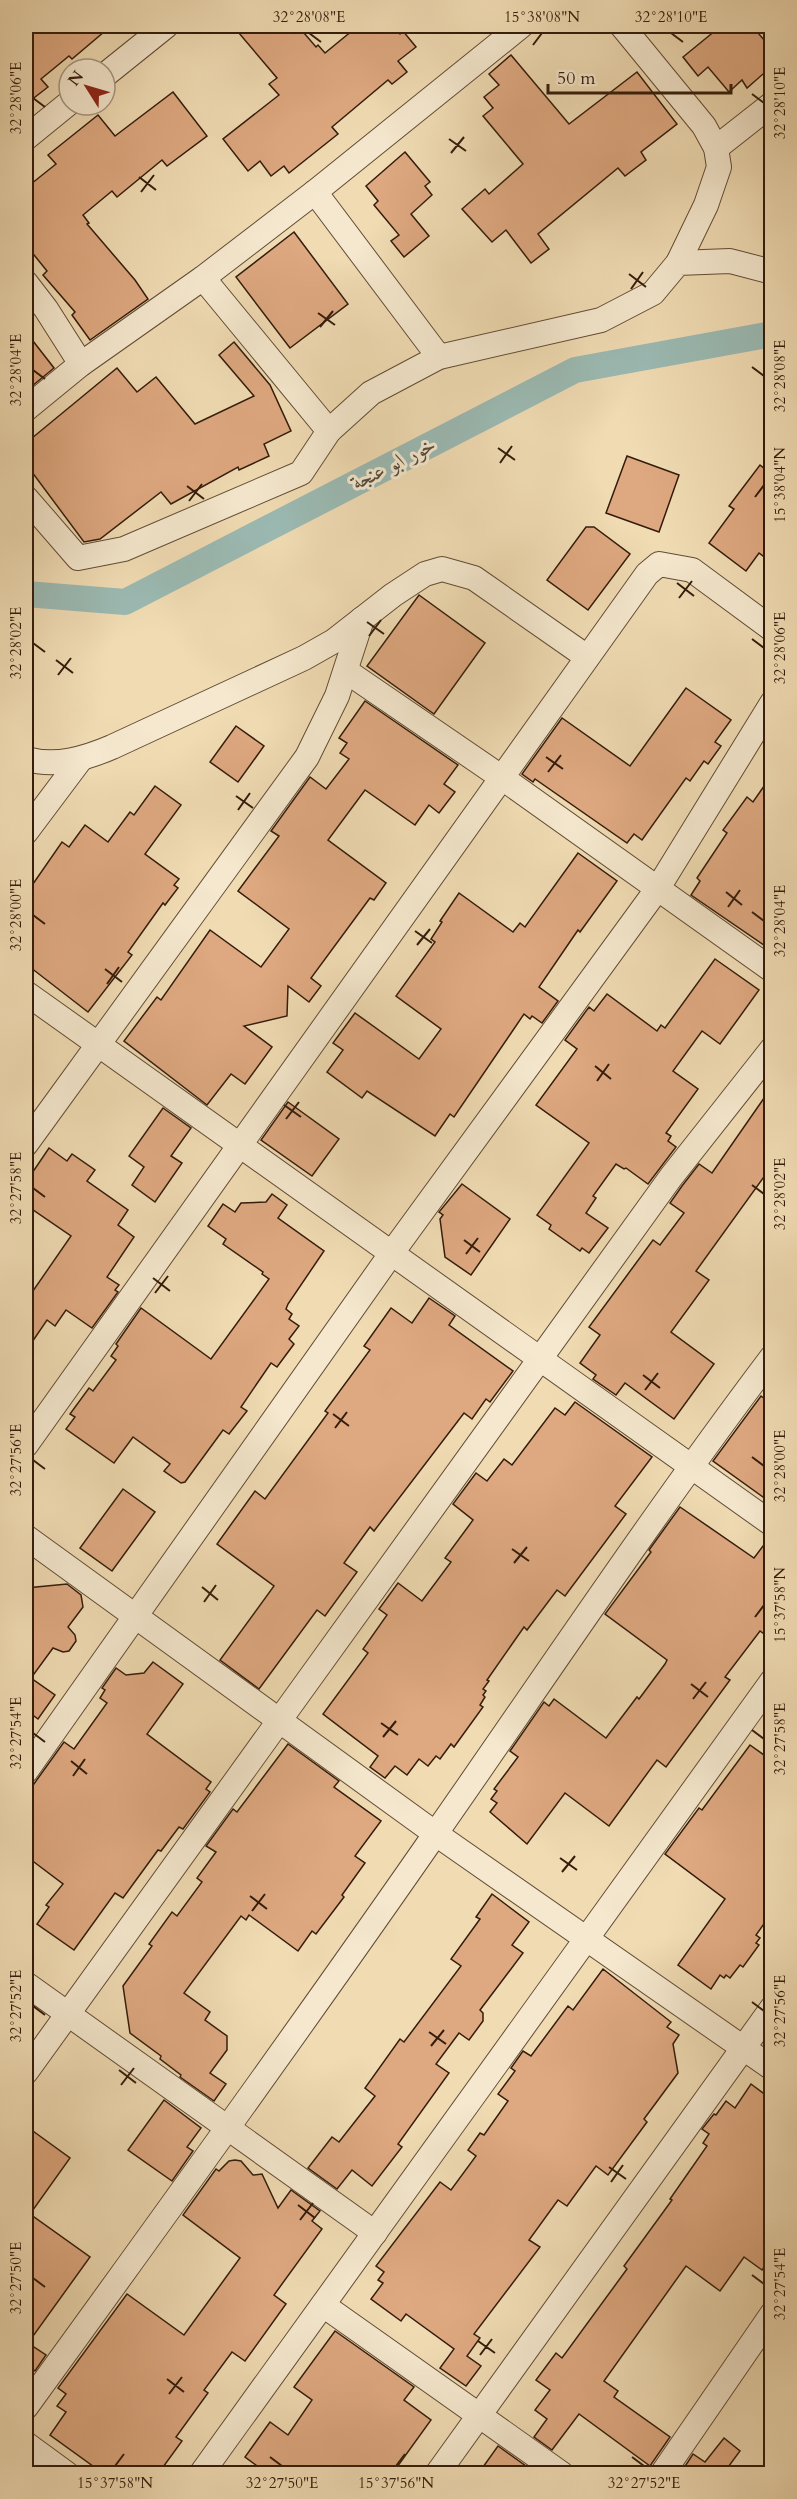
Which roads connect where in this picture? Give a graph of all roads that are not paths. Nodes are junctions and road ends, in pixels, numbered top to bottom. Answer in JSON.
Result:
{"nodes":[{"id":1,"x":166,"y":26,"type":"edge"},
{"id":2,"x":521,"y":26,"type":"edge"},
{"id":3,"x":622,"y":26,"type":"edge"},
{"id":4,"x":117,"y":65,"type":"edge"},
{"id":5,"x":771,"y":104,"type":"edge"},
{"id":6,"x":57,"y":113,"type":"edge"},
{"id":7,"x":26,"y":138,"type":"edge"},
{"id":8,"x":716,"y":148,"type":"junction"},
{"id":9,"x":315,"y":192,"type":"junction"},
{"id":10,"x":678,"y":263,"type":"junction"},
{"id":11,"x":771,"y":272,"type":"edge"},
{"id":12,"x":203,"y":278,"type":"junction"},
{"id":13,"x":26,"y":283,"type":"edge"},
{"id":14,"x":439,"y":357,"type":"junction"},
{"id":15,"x":81,"y":364,"type":"junction"},
{"id":16,"x":26,"y":409,"type":"edge"},
{"id":17,"x":329,"y":431,"type":"junction"},
{"id":18,"x":26,"y":498,"type":"edge"},
{"id":19,"x":362,"y":619,"type":"junction"},
{"id":20,"x":771,"y":629,"type":"edge"},
{"id":21,"x":587,"y":657,"type":"junction"},
{"id":22,"x":346,"y":671,"type":"junction"},
{"id":23,"x":771,"y":703,"type":"edge"},
{"id":24,"x":26,"y":759,"type":"edge"},
{"id":25,"x":80,"y":760,"type":"junction"},
{"id":26,"x":501,"y":777,"type":"junction"},
{"id":27,"x":26,"y":832,"type":"edge"},
{"id":28,"x":658,"y":888,"type":"junction"},
{"id":29,"x":771,"y":970,"type":"edge"},
{"id":30,"x":26,"y":993,"type":"edge"},
{"id":31,"x":99,"y":1046,"type":"junction"},
{"id":32,"x":771,"y":1049,"type":"edge"},
{"id":33,"x":26,"y":1144,"type":"edge"},
{"id":34,"x":239,"y":1145,"type":"junction"},
{"id":35,"x":391,"y":1254,"type":"junction"},
{"id":36,"x":771,"y":1357,"type":"edge"},
{"id":37,"x":539,"y":1360,"type":"junction"},
{"id":38,"x":26,"y":1445,"type":"edge"},
{"id":39,"x":689,"y":1467,"type":"junction"},
{"id":40,"x":771,"y":1524,"type":"edge"},
{"id":41,"x":26,"y":1537,"type":"edge"},
{"id":42,"x":135,"y":1617,"type":"junction"},
{"id":43,"x":771,"y":1682,"type":"edge"},
{"id":44,"x":280,"y":1722,"type":"junction"},
{"id":45,"x":26,"y":1771,"type":"edge"},
{"id":46,"x":436,"y":1834,"type":"junction"},
{"id":47,"x":586,"y":1939,"type":"junction"},
{"id":48,"x":26,"y":1984,"type":"edge"},
{"id":49,"x":771,"y":2008,"type":"edge"},
{"id":50,"x":66,"y":2013,"type":"junction"},
{"id":51,"x":743,"y":2048,"type":"junction"},
{"id":52,"x":771,"y":2068,"type":"edge"},
{"id":53,"x":26,"y":2072,"type":"edge"},
{"id":54,"x":228,"y":2129,"type":"junction"},
{"id":55,"x":375,"y":2233,"type":"junction"},
{"id":56,"x":323,"y":2305,"type":"junction"},
{"id":57,"x":771,"y":2314,"type":"edge"},
{"id":58,"x":26,"y":2407,"type":"edge"},
{"id":59,"x":480,"y":2414,"type":"junction"},
{"id":60,"x":26,"y":2444,"type":"edge"},
{"id":61,"x":67,"y":2474,"type":"edge"},
{"id":62,"x":201,"y":2474,"type":"edge"},
{"id":63,"x":437,"y":2474,"type":"edge"},
{"id":64,"x":562,"y":2474,"type":"edge"},
{"id":65,"x":662,"y":2474,"type":"edge"}],
"edges":[{"from":1,"to":4,"type":"street"},
{"from":2,"to":9,"type":"street"},
{"from":3,"to":8,"type":"street"},
{"from":5,"to":8,"type":"street"},
{"from":6,"to":7,"type":"street"},
{"from":8,"to":10,"type":"street"},
{"from":9,"to":12,"type":"street"},
{"from":9,"to":14,"type":"street"},
{"from":10,"to":11,"type":"street"},
{"from":10,"to":14,"type":"street"},
{"from":12,"to":15,"type":"street"},
{"from":12,"to":17,"type":"street"},
{"from":13,"to":15,"type":"street"},
{"from":14,"to":17,"type":"street"},
{"from":15,"to":16,"type":"street"},
{"from":17,"to":18,"type":"street"},
{"from":19,"to":21,"type":"street"},
{"from":19,"to":22,"type":"street"},
{"from":19,"to":25,"type":"street"},
{"from":20,"to":21,"type":"street"},
{"from":21,"to":26,"type":"street"},
{"from":22,"to":26,"type":"street"},
{"from":22,"to":31,"type":"street"},
{"from":23,"to":28,"type":"street"},
{"from":24,"to":25,"type":"street"},
{"from":25,"to":27,"type":"street"},
{"from":26,"to":28,"type":"street"},
{"from":26,"to":34,"type":"street"},
{"from":28,"to":29,"type":"street"},
{"from":28,"to":35,"type":"street"},
{"from":30,"to":31,"type":"street"},
{"from":31,"to":33,"type":"street"},
{"from":31,"to":34,"type":"street"},
{"from":32,"to":37,"type":"street"},
{"from":34,"to":35,"type":"street"},
{"from":34,"to":38,"type":"street"},
{"from":35,"to":37,"type":"street"},
{"from":35,"to":42,"type":"street"},
{"from":36,"to":39,"type":"street"},
{"from":37,"to":39,"type":"street"},
{"from":37,"to":44,"type":"street"},
{"from":39,"to":40,"type":"street"},
{"from":39,"to":46,"type":"street"},
{"from":41,"to":42,"type":"street"},
{"from":42,"to":44,"type":"street"},
{"from":42,"to":45,"type":"street"},
{"from":43,"to":47,"type":"street"},
{"from":44,"to":46,"type":"street"},
{"from":44,"to":50,"type":"street"},
{"from":46,"to":47,"type":"street"},
{"from":46,"to":54,"type":"street"},
{"from":47,"to":51,"type":"street"},
{"from":47,"to":55,"type":"street"},
{"from":48,"to":50,"type":"street"},
{"from":49,"to":51,"type":"street"},
{"from":50,"to":53,"type":"street"},
{"from":50,"to":54,"type":"street"},
{"from":51,"to":52,"type":"street"},
{"from":51,"to":59,"type":"street"},
{"from":54,"to":55,"type":"street"},
{"from":54,"to":58,"type":"street"},
{"from":55,"to":56,"type":"street"},
{"from":56,"to":59,"type":"street"},
{"from":56,"to":62,"type":"street"},
{"from":57,"to":65,"type":"street"},
{"from":59,"to":63,"type":"street"},
{"from":59,"to":64,"type":"street"},
{"from":60,"to":61,"type":"street"}]}
